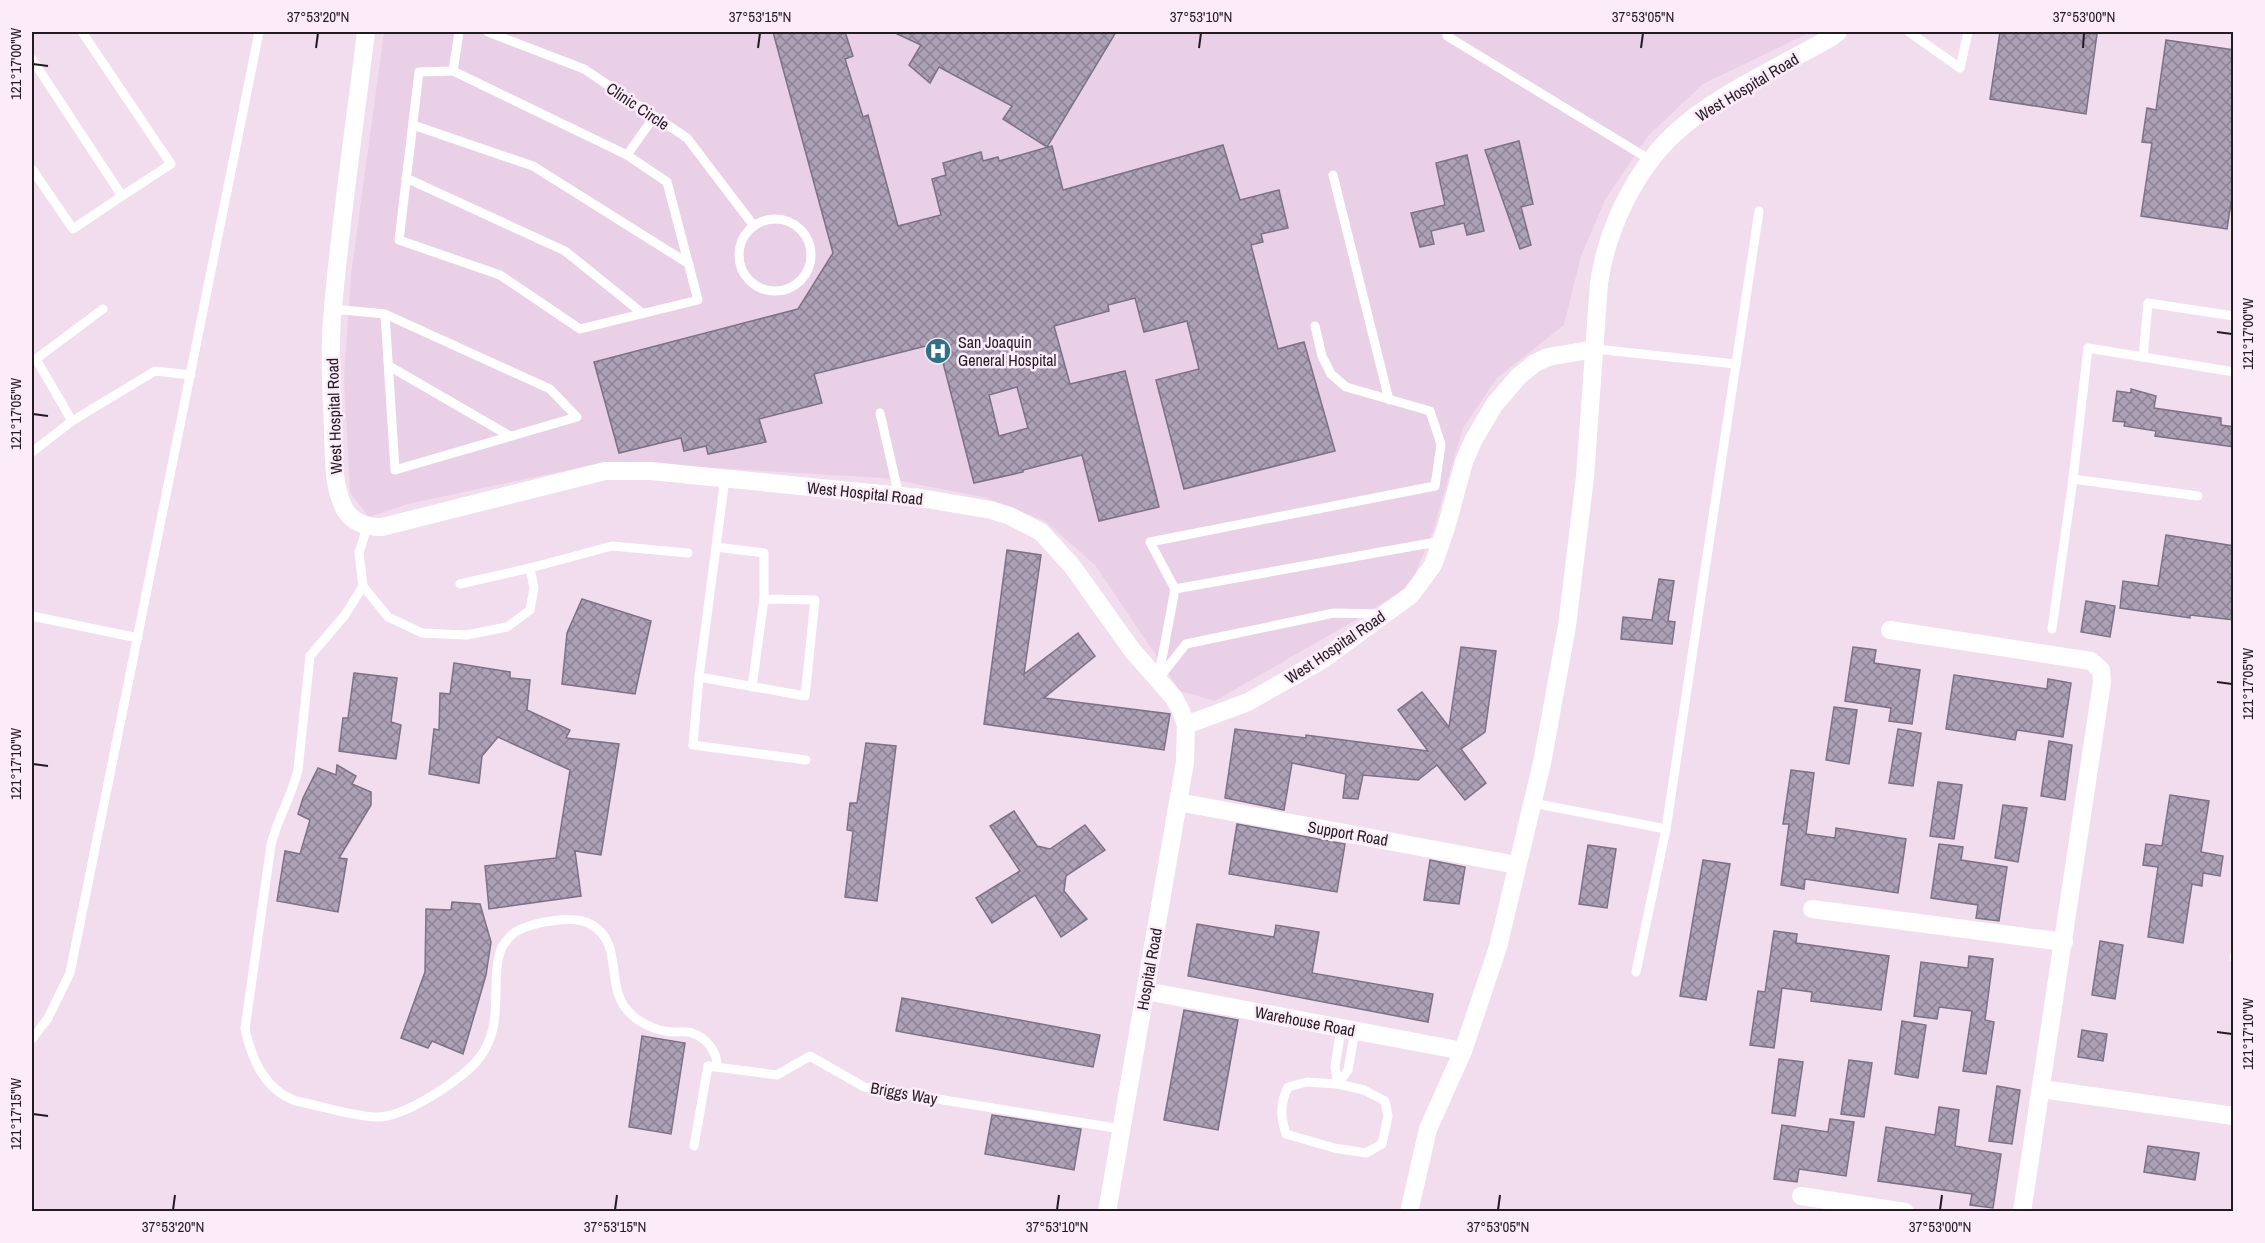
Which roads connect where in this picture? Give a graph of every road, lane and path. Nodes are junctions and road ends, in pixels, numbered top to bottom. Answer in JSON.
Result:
{"nodes":[{"id":1,"x":82,"y":32,"type":"edge"},
{"id":2,"x":260,"y":32,"type":"edge"},
{"id":3,"x":366,"y":32,"type":"edge"},
{"id":4,"x":459,"y":32,"type":"edge"},
{"id":5,"x":488,"y":32,"type":"edge"},
{"id":6,"x":1447,"y":32,"type":"edge"},
{"id":7,"x":1838,"y":32,"type":"edge"},
{"id":8,"x":1909,"y":32,"type":"edge"},
{"id":9,"x":1968,"y":32,"type":"edge"},
{"id":10,"x":32,"y":59,"type":"edge"},
{"id":11,"x":453,"y":71,"type":"junction"},
{"id":12,"x":654,"y":117,"type":"junction"},
{"id":13,"x":413,"y":125,"type":"junction"},
{"id":14,"x":627,"y":155,"type":"junction"},
{"id":15,"x":1652,"y":161,"type":"junction"},
{"id":16,"x":32,"y":169,"type":"edge"},
{"id":17,"x":1333,"y":176,"type":"dead end"},
{"id":18,"x":406,"y":178,"type":"junction"},
{"id":19,"x":122,"y":196,"type":"junction"},
{"id":20,"x":1759,"y":212,"type":"dead end"},
{"id":21,"x":754,"y":226,"type":"junction"},
{"id":22,"x":688,"y":264,"type":"junction"},
{"id":23,"x":103,"y":309,"type":"dead end"},
{"id":24,"x":333,"y":309,"type":"junction"},
{"id":25,"x":642,"y":313,"type":"junction"},
{"id":26,"x":386,"y":314,"type":"junction"},
{"id":27,"x":2234,"y":316,"type":"edge"},
{"id":28,"x":1315,"y":326,"type":"dead end"},
{"id":29,"x":1595,"y":349,"type":"junction"},
{"id":30,"x":2143,"y":357,"type":"junction"},
{"id":31,"x":34,"y":361,"type":"edge"},
{"id":32,"x":1736,"y":364,"type":"junction"},
{"id":33,"x":389,"y":366,"type":"junction"},
{"id":34,"x":2234,"y":372,"type":"edge"},
{"id":35,"x":191,"y":375,"type":"junction"},
{"id":36,"x":1389,"y":400,"type":"junction"},
{"id":37,"x":880,"y":414,"type":"dead end"},
{"id":38,"x":72,"y":421,"type":"junction"},
{"id":39,"x":510,"y":436,"type":"junction"},
{"id":40,"x":32,"y":452,"type":"edge"},
{"id":41,"x":725,"y":478,"type":"junction"},
{"id":42,"x":2073,"y":479,"type":"junction"},
{"id":43,"x":899,"y":496,"type":"junction"},
{"id":44,"x":2198,"y":496,"type":"dead end"},
{"id":45,"x":367,"y":527,"type":"junction"},
{"id":46,"x":1442,"y":541,"type":"junction"},
{"id":47,"x":716,"y":547,"type":"junction"},
{"id":48,"x":688,"y":553,"type":"dead end"},
{"id":49,"x":530,"y":568,"type":"junction"},
{"id":50,"x":460,"y":584,"type":"dead end"},
{"id":51,"x":363,"y":586,"type":"junction"},
{"id":52,"x":1175,"y":589,"type":"junction"},
{"id":53,"x":764,"y":599,"type":"junction"},
{"id":54,"x":1385,"y":614,"type":"junction"},
{"id":55,"x":32,"y":616,"type":"edge"},
{"id":56,"x":2052,"y":629,"type":"dead end"},
{"id":57,"x":1890,"y":630,"type":"dead end"},
{"id":58,"x":138,"y":638,"type":"junction"},
{"id":59,"x":699,"y":677,"type":"junction"},
{"id":60,"x":1158,"y":680,"type":"junction"},
{"id":61,"x":752,"y":687,"type":"junction"},
{"id":62,"x":1186,"y":725,"type":"junction"},
{"id":63,"x":806,"y":760,"type":"dead end"},
{"id":64,"x":1178,"y":802,"type":"junction"},
{"id":65,"x":1533,"y":803,"type":"junction"},
{"id":66,"x":1666,"y":829,"type":"junction"},
{"id":67,"x":1517,"y":865,"type":"junction"},
{"id":68,"x":1812,"y":909,"type":"dead end"},
{"id":69,"x":2064,"y":942,"type":"junction"},
{"id":70,"x":1636,"y":972,"type":"dead end"},
{"id":71,"x":1146,"y":991,"type":"junction"},
{"id":72,"x":1348,"y":1029,"type":"junction"},
{"id":73,"x":32,"y":1039,"type":"edge"},
{"id":74,"x":1464,"y":1051,"type":"junction"},
{"id":75,"x":717,"y":1067,"type":"junction"},
{"id":76,"x":1338,"y":1084,"type":"junction"},
{"id":77,"x":2041,"y":1089,"type":"junction"},
{"id":78,"x":2234,"y":1116,"type":"edge"},
{"id":79,"x":1121,"y":1129,"type":"junction"},
{"id":80,"x":694,"y":1146,"type":"dead end"},
{"id":81,"x":1801,"y":1196,"type":"dead end"},
{"id":82,"x":1107,"y":1212,"type":"edge"},
{"id":83,"x":1409,"y":1212,"type":"edge"},
{"id":84,"x":1905,"y":1212,"type":"edge"},
{"id":85,"x":2022,"y":1212,"type":"edge"}],
"edges":[{"from":1,"to":19,"type":"lane"},
{"from":2,"to":35,"type":"lane"},
{"from":3,"to":24,"type":"street","name":"West Hospital Road"},
{"from":4,"to":11,"type":"lane"},
{"from":5,"to":12,"type":"lane","name":"Clinic Circle"},
{"from":6,"to":15,"type":"lane"},
{"from":7,"to":15,"type":"street","name":"West Hospital Road"},
{"from":8,"to":9,"type":"lane"},
{"from":10,"to":19,"type":"lane"},
{"from":11,"to":13,"type":"lane"},
{"from":11,"to":14,"type":"lane"},
{"from":12,"to":14,"type":"lane"},
{"from":12,"to":21,"type":"lane","name":"Clinic Circle"},
{"from":13,"to":18,"type":"lane"},
{"from":13,"to":22,"type":"lane"},
{"from":14,"to":22,"type":"lane"},
{"from":15,"to":29,"type":"street","name":"West Hospital Road"},
{"from":16,"to":19,"type":"lane"},
{"from":17,"to":36,"type":"lane"},
{"from":18,"to":25,"type":"lane"},
{"from":18,"to":25,"type":"lane"},
{"from":20,"to":32,"type":"lane"},
{"from":21,"to":21,"type":"lane"},
{"from":22,"to":25,"type":"lane"},
{"from":23,"to":31,"type":"lane"},
{"from":24,"to":26,"type":"lane"},
{"from":24,"to":45,"type":"street","name":"West Hospital Road"},
{"from":26,"to":33,"type":"lane"},
{"from":26,"to":39,"type":"lane"},
{"from":27,"to":30,"type":"lane"},
{"from":28,"to":36,"type":"lane"},
{"from":29,"to":32,"type":"lane"},
{"from":29,"to":46,"type":"street","name":"West Hospital Road"},
{"from":29,"to":65,"type":"street","name":"West Hospital Road"},
{"from":30,"to":34,"type":"lane"},
{"from":30,"to":42,"type":"lane"},
{"from":31,"to":38,"type":"lane"},
{"from":32,"to":66,"type":"lane"},
{"from":33,"to":39,"type":"lane"},
{"from":33,"to":39,"type":"lane"},
{"from":35,"to":38,"type":"lane"},
{"from":35,"to":58,"type":"lane"},
{"from":36,"to":52,"type":"lane"},
{"from":37,"to":43,"type":"lane"},
{"from":38,"to":40,"type":"lane"},
{"from":41,"to":43,"type":"street","name":"West Hospital Road"},
{"from":41,"to":45,"type":"street","name":"West Hospital Road"},
{"from":41,"to":47,"type":"lane"},
{"from":42,"to":44,"type":"lane"},
{"from":42,"to":56,"type":"lane"},
{"from":43,"to":60,"type":"street","name":"West Hospital Road"},
{"from":45,"to":51,"type":"lane"},
{"from":46,"to":52,"type":"lane"},
{"from":46,"to":54,"type":"street","name":"West Hospital Road"},
{"from":47,"to":53,"type":"lane"},
{"from":47,"to":59,"type":"lane"},
{"from":48,"to":49,"type":"lane"},
{"from":49,"to":50,"type":"lane"},
{"from":49,"to":51,"type":"lane"},
{"from":51,"to":75,"type":"lane"},
{"from":52,"to":60,"type":"lane"},
{"from":53,"to":61,"type":"lane"},
{"from":53,"to":61,"type":"lane"},
{"from":54,"to":60,"type":"lane"},
{"from":54,"to":62,"type":"street","name":"West Hospital Road"},
{"from":55,"to":58,"type":"lane"},
{"from":57,"to":69,"type":"street"},
{"from":58,"to":73,"type":"lane"},
{"from":59,"to":61,"type":"lane"},
{"from":59,"to":63,"type":"lane"},
{"from":60,"to":62,"type":"street","name":"West Hospital Road"},
{"from":62,"to":64,"type":"street","name":"Hospital Road"},
{"from":64,"to":67,"type":"street","name":"Support Road"},
{"from":64,"to":71,"type":"street","name":"Hospital Road"},
{"from":65,"to":66,"type":"lane"},
{"from":65,"to":67,"type":"street","name":"West Hospital Road"},
{"from":66,"to":70,"type":"lane"},
{"from":67,"to":74,"type":"street","name":"West Hospital Road"},
{"from":68,"to":69,"type":"street"},
{"from":69,"to":77,"type":"street"},
{"from":71,"to":72,"type":"street","name":"Warehouse Road"},
{"from":71,"to":79,"type":"street","name":"Hospital Road"},
{"from":72,"to":74,"type":"street","name":"Warehouse Road"},
{"from":72,"to":76,"type":"lane"},
{"from":72,"to":76,"type":"lane"},
{"from":74,"to":83,"type":"street","name":"West Hospital Road"},
{"from":75,"to":79,"type":"lane","name":"Briggs Way"},
{"from":75,"to":80,"type":"lane"},
{"from":76,"to":76,"type":"lane"},
{"from":77,"to":78,"type":"street"},
{"from":77,"to":85,"type":"street"},
{"from":79,"to":82,"type":"street","name":"Hospital Road"},
{"from":81,"to":84,"type":"street"}]}
